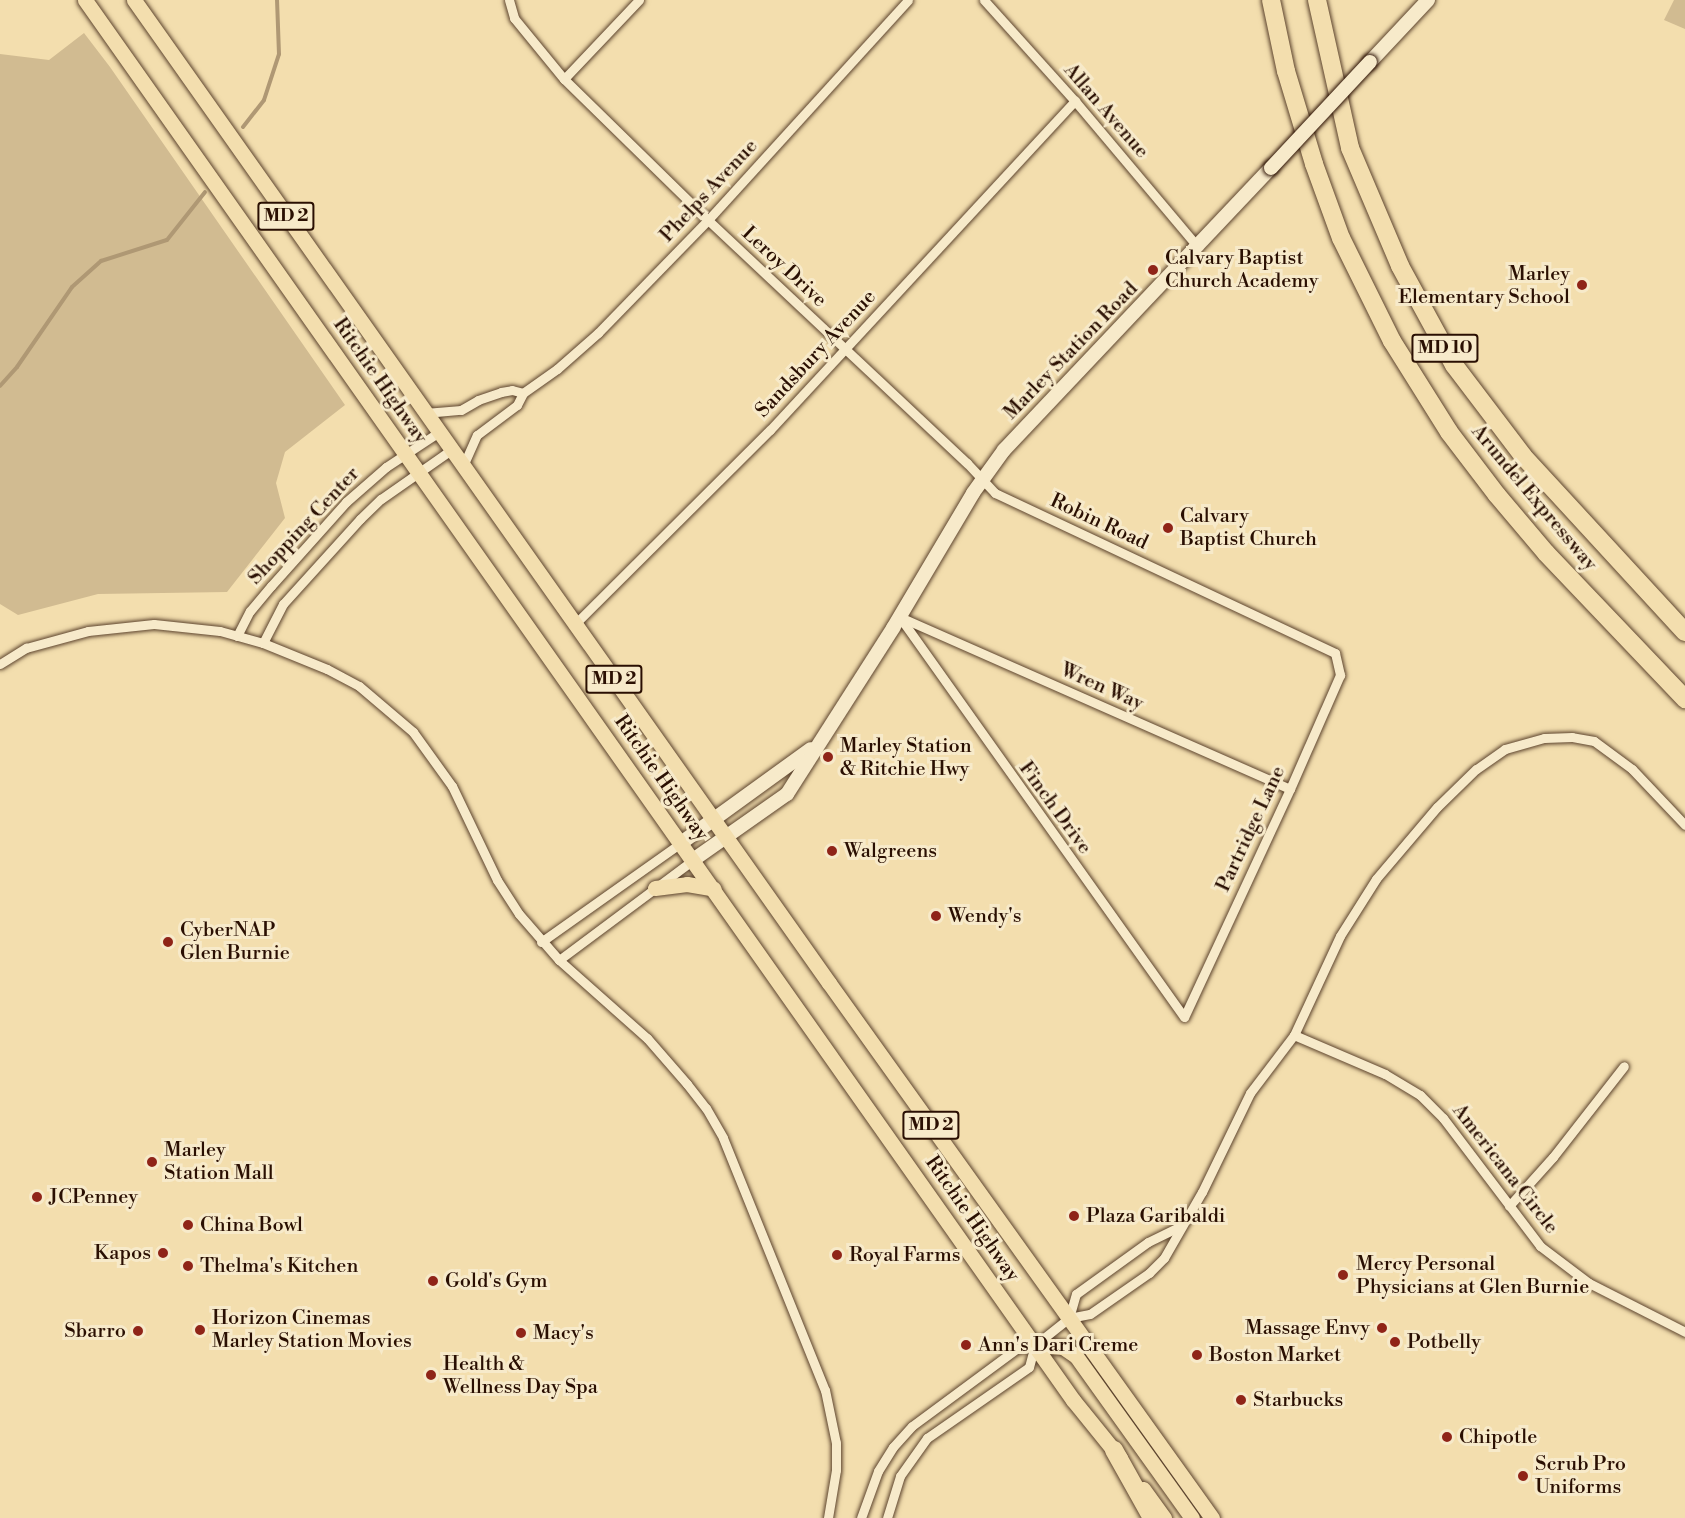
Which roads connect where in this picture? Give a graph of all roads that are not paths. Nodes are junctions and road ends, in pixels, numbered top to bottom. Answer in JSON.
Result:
{"nodes":[{"id":1,"x":85,"y":0,"type":"edge"},
{"id":2,"x":134,"y":0,"type":"edge"},
{"id":3,"x":509,"y":0,"type":"edge"},
{"id":4,"x":639,"y":0,"type":"edge"},
{"id":5,"x":908,"y":0,"type":"edge"},
{"id":6,"x":984,"y":0,"type":"edge"},
{"id":7,"x":1271,"y":0,"type":"edge"},
{"id":8,"x":1317,"y":0,"type":"edge"},
{"id":9,"x":1428,"y":0,"type":"edge"},
{"id":10,"x":564,"y":79,"type":"junction"},
{"id":11,"x":1075,"y":101,"type":"junction"},
{"id":12,"x":708,"y":220,"type":"junction"},
{"id":13,"x":1198,"y":247,"type":"junction"},
{"id":14,"x":845,"y":349,"type":"junction"},
{"id":15,"x":523,"y":393,"type":"junction"},
{"id":16,"x":425,"y":413,"type":"junction"},
{"id":17,"x":439,"y":432,"type":"junction"},
{"id":18,"x":451,"y":450,"type":"junction"},
{"id":19,"x":405,"y":453,"type":"junction"},
{"id":20,"x":463,"y":466,"type":"junction"},
{"id":21,"x":418,"y":471,"type":"junction"},
{"id":22,"x":982,"y":479,"type":"junction"},
{"id":23,"x":900,"y":617,"type":"junction"},
{"id":24,"x":575,"y":624,"type":"junction"},
{"id":25,"x":1685,"y":632,"type":"edge"},
{"id":26,"x":237,"y":636,"type":"junction"},
{"id":27,"x":262,"y":643,"type":"junction"},
{"id":28,"x":1335,"y":653,"type":"joint"},
{"id":29,"x":0,"y":664,"type":"edge"},
{"id":30,"x":1685,"y":699,"type":"edge"},
{"id":31,"x":820,"y":742,"type":"junction"},
{"id":32,"x":1290,"y":789,"type":"junction"},
{"id":33,"x":714,"y":819,"type":"junction"},
{"id":34,"x":1685,"y":825,"type":"edge"},
{"id":35,"x":726,"y":837,"type":"junction"},
{"id":36,"x":681,"y":843,"type":"junction"},
{"id":37,"x":693,"y":860,"type":"junction"},
{"id":38,"x":655,"y":888,"type":"junction"},
{"id":39,"x":714,"y":889,"type":"junction"},
{"id":40,"x":541,"y":942,"type":"junction"},
{"id":41,"x":560,"y":960,"type":"junction"},
{"id":42,"x":1184,"y":1017,"type":"joint"},
{"id":43,"x":1294,"y":1035,"type":"junction"},
{"id":44,"x":1624,"y":1066,"type":"dead end"},
{"id":45,"x":1509,"y":1206,"type":"junction"},
{"id":46,"x":1181,"y":1226,"type":"junction"},
{"id":47,"x":1069,"y":1318,"type":"junction"},
{"id":48,"x":1685,"y":1332,"type":"edge"},
{"id":49,"x":1035,"y":1346,"type":"junction"},
{"id":50,"x":1114,"y":1450,"type":"junction"},
{"id":51,"x":1209,"y":1514,"type":"edge"},
{"id":52,"x":828,"y":1518,"type":"edge"},
{"id":53,"x":861,"y":1518,"type":"edge"},
{"id":54,"x":887,"y":1518,"type":"edge"},
{"id":55,"x":1152,"y":1518,"type":"edge"},
{"id":56,"x":1164,"y":1518,"type":"edge"},
{"id":57,"x":1192,"y":1518,"type":"edge"},
{"id":58,"x":1227,"y":1518,"type":"edge"}],
"edges":[{"from":1,"to":19,"type":"main road","name":"Ritchie Highway","number":"MD 2"},
{"from":2,"to":16,"type":"main road","name":"Ritchie Highway","number":"MD 2"},
{"from":3,"to":10,"type":"street","name":"Leroy Drive"},
{"from":4,"to":10,"type":"street"},
{"from":5,"to":12,"type":"street","name":"Phelps Avenue"},
{"from":6,"to":11,"type":"street","name":"Allan Avenue"},
{"from":7,"to":30,"type":"highway","name":"Arundel Expressway","number":"MD 10"},
{"from":8,"to":25,"type":"highway","name":"Arundel Expressway","number":"MD 10"},
{"from":9,"to":13,"type":"main road","name":"Marley Station Road","bridge":true},
{"from":10,"to":12,"type":"street","name":"Leroy Drive"},
{"from":11,"to":13,"type":"street","name":"Allan Avenue"},
{"from":11,"to":14,"type":"street","name":"Sandsbury Avenue"},
{"from":12,"to":14,"type":"street","name":"Leroy Drive"},
{"from":12,"to":15,"type":"street","name":"Phelps Avenue"},
{"from":13,"to":22,"type":"main road","name":"Marley Station Road"},
{"from":14,"to":22,"type":"street","name":"Leroy Drive"},
{"from":14,"to":24,"type":"street","name":"Sandsbury Avenue"},
{"from":15,"to":16,"type":"street"},
{"from":15,"to":20,"type":"street","name":"Phelps Avenue"},
{"from":16,"to":17,"type":"main road","name":"Ritchie Highway","number":"MD 2"},
{"from":17,"to":18,"type":"main road","name":"Ritchie Highway","number":"MD 2"},
{"from":17,"to":19,"type":"street","name":"Shopping Center"},
{"from":18,"to":20,"type":"main road","name":"Ritchie Highway","number":"MD 2"},
{"from":18,"to":21,"type":"street","name":"Shopping Center"},
{"from":19,"to":21,"type":"main road","name":"Ritchie Highway","number":"MD 2"},
{"from":19,"to":26,"type":"street","name":"Shopping Center"},
{"from":20,"to":24,"type":"main road","name":"Ritchie Highway","number":"MD 2"},
{"from":21,"to":27,"type":"street","name":"Shopping Center"},
{"from":21,"to":36,"type":"main road","name":"Ritchie Highway","number":"MD 2"},
{"from":22,"to":23,"type":"main road","name":"Marley Station Road"},
{"from":22,"to":28,"type":"street","name":"Robin Road"},
{"from":23,"to":31,"type":"main road","name":"Marley Station Road"},
{"from":23,"to":32,"type":"street","name":"Wren Way"},
{"from":23,"to":42,"type":"street","name":"Finch Drive"},
{"from":24,"to":33,"type":"main road","name":"Ritchie Highway","number":"MD 2"},
{"from":26,"to":27,"type":"street"},
{"from":26,"to":29,"type":"street"},
{"from":27,"to":40,"type":"street"},
{"from":28,"to":32,"type":"street","name":"Partridge Lane"},
{"from":31,"to":33,"type":"main road","name":"Marley Station Road"},
{"from":31,"to":35,"type":"main road","name":"Marley Station Road"},
{"from":32,"to":42,"type":"street","name":"Partridge Lane"},
{"from":33,"to":35,"type":"main road","name":"Ritchie Highway","number":"MD 2"},
{"from":33,"to":36,"type":"main road","name":"Marley Station Road"},
{"from":34,"to":43,"type":"street"},
{"from":35,"to":37,"type":"main road","name":"Marley Station Road"},
{"from":35,"to":47,"type":"main road","name":"Ritchie Highway","number":"MD 2"},
{"from":36,"to":37,"type":"main road","name":"Ritchie Highway","number":"MD 2"},
{"from":36,"to":40,"type":"street"},
{"from":37,"to":38,"type":"street"},
{"from":37,"to":39,"type":"main road","name":"Ritchie Highway","number":"MD 2"},
{"from":38,"to":39,"type":"main road"},
{"from":38,"to":41,"type":"street"},
{"from":39,"to":49,"type":"main road","name":"Ritchie Highway","number":"MD 2"},
{"from":40,"to":41,"type":"street"},
{"from":41,"to":52,"type":"street"},
{"from":43,"to":45,"type":"street","name":"Americana Circle"},
{"from":43,"to":46,"type":"street"},
{"from":44,"to":45,"type":"street"},
{"from":45,"to":48,"type":"street","name":"Americana Circle"},
{"from":46,"to":47,"type":"street"},
{"from":46,"to":47,"type":"street"},
{"from":47,"to":49,"type":"street"},
{"from":47,"to":51,"type":"main road","name":"Ritchie Highway","number":"MD 2"},
{"from":49,"to":50,"type":"main road","name":"Ritchie Highway","number":"MD 2"},
{"from":49,"to":53,"type":"street"},
{"from":49,"to":54,"type":"street"},
{"from":49,"to":57,"type":"main road"},
{"from":50,"to":55,"type":"highway"},
{"from":50,"to":56,"type":"main road","name":"Ritchie Highway","number":"MD 2"},
{"from":51,"to":58,"type":"main road"}]}
